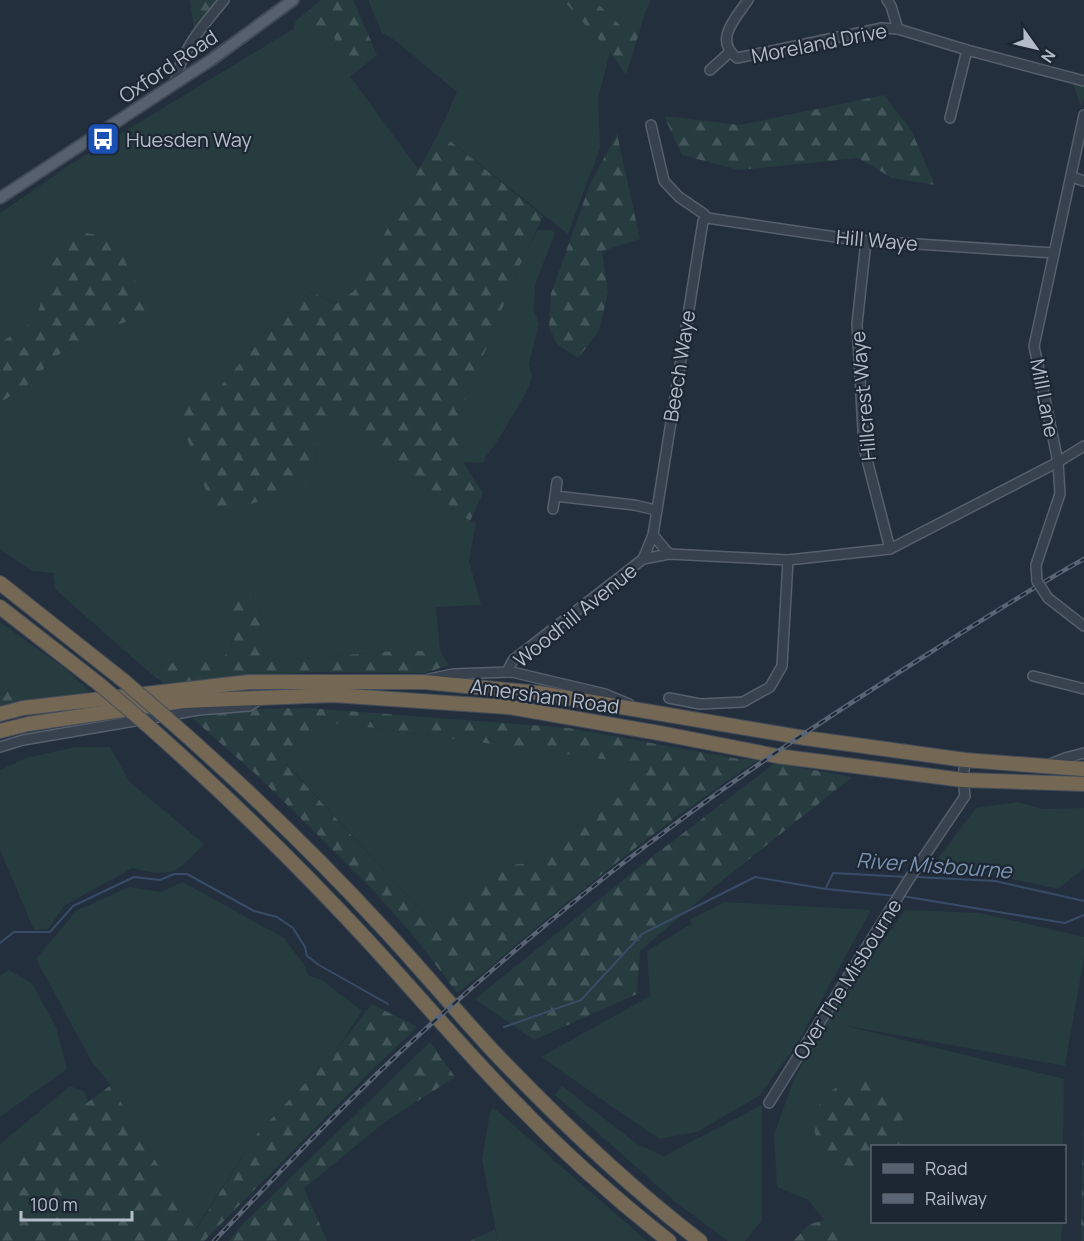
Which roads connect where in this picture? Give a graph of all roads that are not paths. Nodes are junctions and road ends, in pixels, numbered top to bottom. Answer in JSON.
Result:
{"nodes":[{"id":1,"x":224,"y":0,"type":"edge"},
{"id":2,"x":293,"y":0,"type":"edge"},
{"id":3,"x":748,"y":0,"type":"edge"},
{"id":4,"x":886,"y":0,"type":"edge"},
{"id":5,"x":898,"y":29,"type":"junction"},
{"id":6,"x":967,"y":50,"type":"junction"},
{"id":7,"x":730,"y":52,"type":"junction"},
{"id":8,"x":710,"y":70,"type":"dead end"},
{"id":9,"x":1084,"y":81,"type":"edge"},
{"id":10,"x":175,"y":84,"type":"junction"},
{"id":11,"x":1084,"y":116,"type":"edge"},
{"id":12,"x":950,"y":118,"type":"dead end"},
{"id":13,"x":651,"y":125,"type":"dead end"},
{"id":14,"x":1072,"y":177,"type":"junction"},
{"id":15,"x":1084,"y":181,"type":"edge"},
{"id":16,"x":0,"y":198,"type":"edge"},
{"id":17,"x":705,"y":220,"type":"junction"},
{"id":18,"x":866,"y":241,"type":"junction"},
{"id":19,"x":1054,"y":253,"type":"junction"},
{"id":20,"x":1084,"y":446,"type":"edge"},
{"id":21,"x":1058,"y":462,"type":"junction"},
{"id":22,"x":557,"y":482,"type":"dead end"},
{"id":23,"x":555,"y":496,"type":"junction"},
{"id":24,"x":553,"y":509,"type":"dead end"},
{"id":25,"x":656,"y":510,"type":"junction"},
{"id":26,"x":653,"y":535,"type":"junction"},
{"id":27,"x":890,"y":549,"type":"junction"},
{"id":28,"x":669,"y":554,"type":"junction"},
{"id":29,"x":643,"y":559,"type":"junction"},
{"id":30,"x":788,"y":560,"type":"junction"},
{"id":31,"x":0,"y":583,"type":"edge"},
{"id":32,"x":0,"y":607,"type":"edge"},
{"id":33,"x":1084,"y":626,"type":"edge"},
{"id":34,"x":507,"y":672,"type":"junction"},
{"id":35,"x":1033,"y":676,"type":"dead end"},
{"id":36,"x":424,"y":682,"type":"junction"},
{"id":37,"x":1084,"y":689,"type":"edge"},
{"id":38,"x":263,"y":698,"type":"junction"},
{"id":39,"x":669,"y":698,"type":"dead end"},
{"id":40,"x":647,"y":712,"type":"junction"},
{"id":41,"x":0,"y":714,"type":"edge"},
{"id":42,"x":0,"y":731,"type":"edge"},
{"id":43,"x":0,"y":747,"type":"edge"},
{"id":44,"x":1084,"y":753,"type":"edge"},
{"id":45,"x":965,"y":760,"type":"junction"},
{"id":46,"x":1046,"y":766,"type":"junction"},
{"id":47,"x":1084,"y":769,"type":"edge"},
{"id":48,"x":963,"y":780,"type":"junction"},
{"id":49,"x":1084,"y":784,"type":"edge"},
{"id":50,"x":769,"y":1103,"type":"dead end"},
{"id":51,"x":669,"y":1241,"type":"edge"},
{"id":52,"x":700,"y":1241,"type":"edge"}],
"edges":[{"from":1,"to":10,"type":"street"},
{"from":2,"to":10,"type":"main road","name":"Oxford Road"},
{"from":3,"to":7,"type":"street","name":"Moreland Drive"},
{"from":4,"to":5,"type":"street","name":"Moreland Drive"},
{"from":5,"to":6,"type":"street","name":"Moreland Drive"},
{"from":5,"to":7,"type":"street","name":"Moreland Drive"},
{"from":6,"to":9,"type":"street","name":"Moreland Drive"},
{"from":6,"to":12,"type":"street"},
{"from":7,"to":8,"type":"street"},
{"from":10,"to":16,"type":"main road","name":"Oxford Road"},
{"from":11,"to":14,"type":"street","name":"Mill Lane"},
{"from":13,"to":17,"type":"street"},
{"from":14,"to":15,"type":"street"},
{"from":14,"to":19,"type":"street","name":"Mill Lane"},
{"from":17,"to":18,"type":"street","name":"Hill Waye"},
{"from":17,"to":25,"type":"street","name":"Beech Waye"},
{"from":18,"to":19,"type":"street","name":"Hill Waye"},
{"from":18,"to":27,"type":"street","name":"Hillcrest Waye"},
{"from":19,"to":21,"type":"street","name":"Mill Lane"},
{"from":20,"to":21,"type":"street","name":"Woodhill Avenue"},
{"from":21,"to":27,"type":"street","name":"Woodhill Avenue"},
{"from":21,"to":33,"type":"street","name":"Mill Lane","bridge":true},
{"from":22,"to":23,"type":"street"},
{"from":23,"to":24,"type":"street"},
{"from":23,"to":25,"type":"street"},
{"from":25,"to":26,"type":"street","name":"Beech Waye"},
{"from":26,"to":28,"type":"street"},
{"from":26,"to":29,"type":"street","name":"Beech Waye"},
{"from":27,"to":30,"type":"street","name":"Woodhill Avenue"},
{"from":28,"to":29,"type":"street","name":"Woodhill Avenue"},
{"from":28,"to":30,"type":"street","name":"Woodhill Avenue"},
{"from":29,"to":34,"type":"street","name":"Woodhill Avenue"},
{"from":30,"to":39,"type":"street"},
{"from":31,"to":52,"type":"highway","bridge":true},
{"from":32,"to":51,"type":"highway","bridge":true},
{"from":34,"to":36,"type":"street"},
{"from":34,"to":40,"type":"street"},
{"from":35,"to":37,"type":"street"},
{"from":36,"to":40,"type":"highway"},
{"from":36,"to":41,"type":"highway"},
{"from":38,"to":42,"type":"highway","name":"Amersham Road"},
{"from":38,"to":43,"type":"street"},
{"from":38,"to":48,"type":"highway","name":"Amersham Road"},
{"from":40,"to":45,"type":"highway"},
{"from":44,"to":46,"type":"street"},
{"from":45,"to":46,"type":"highway"},
{"from":45,"to":48,"type":"street","name":"Over The Misbourne"},
{"from":46,"to":47,"type":"highway"},
{"from":48,"to":49,"type":"highway","name":"Amersham Road"},
{"from":48,"to":50,"type":"street","name":"Over The Misbourne"}]}
